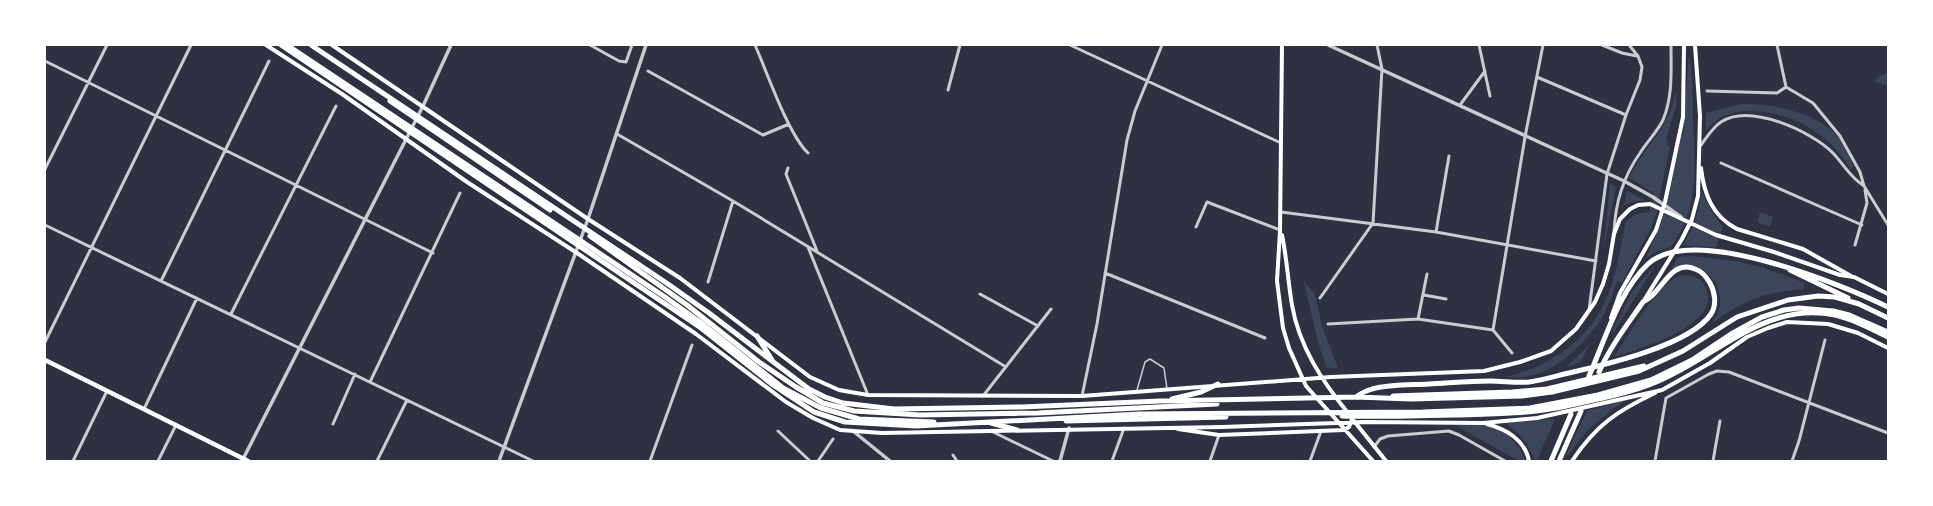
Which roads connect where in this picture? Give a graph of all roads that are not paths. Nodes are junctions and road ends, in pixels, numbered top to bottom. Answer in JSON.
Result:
{"nodes":[{"id":1,"x":107,"y":45,"type":"edge"},
{"id":2,"x":191,"y":45,"type":"edge"},
{"id":3,"x":266,"y":45,"type":"edge"},
{"id":4,"x":276,"y":45,"type":"edge"},
{"id":5,"x":281,"y":45,"type":"edge"},
{"id":6,"x":287,"y":45,"type":"edge"},
{"id":7,"x":311,"y":45,"type":"edge"},
{"id":8,"x":316,"y":45,"type":"edge"},
{"id":9,"x":332,"y":45,"type":"edge"},
{"id":10,"x":452,"y":45,"type":"edge"},
{"id":11,"x":590,"y":45,"type":"edge"},
{"id":12,"x":632,"y":45,"type":"edge"},
{"id":13,"x":646,"y":45,"type":"edge"},
{"id":14,"x":755,"y":45,"type":"edge"},
{"id":15,"x":960,"y":45,"type":"edge"},
{"id":16,"x":1070,"y":45,"type":"edge"},
{"id":17,"x":1162,"y":45,"type":"edge"},
{"id":18,"x":1282,"y":45,"type":"edge"},
{"id":19,"x":1328,"y":45,"type":"edge"},
{"id":20,"x":1377,"y":45,"type":"edge"},
{"id":21,"x":1479,"y":45,"type":"edge"},
{"id":22,"x":1543,"y":45,"type":"edge"},
{"id":23,"x":1602,"y":45,"type":"edge"},
{"id":24,"x":1629,"y":45,"type":"edge"},
{"id":25,"x":1671,"y":45,"type":"edge"},
{"id":26,"x":1684,"y":45,"type":"edge"},
{"id":27,"x":1695,"y":45,"type":"edge"},
{"id":28,"x":1777,"y":45,"type":"edge"},
{"id":29,"x":292,"y":49,"type":"junction"},
{"id":30,"x":1638,"y":56,"type":"junction"},
{"id":31,"x":45,"y":61,"type":"edge"},
{"id":32,"x":269,"y":61,"type":"dead end"},
{"id":33,"x":1382,"y":69,"type":"junction"},
{"id":34,"x":648,"y":71,"type":"dead end"},
{"id":35,"x":1485,"y":71,"type":"junction"},
{"id":36,"x":1537,"y":77,"type":"junction"},
{"id":37,"x":1148,"y":80,"type":"junction"},
{"id":38,"x":88,"y":83,"type":"junction"},
{"id":39,"x":1786,"y":87,"type":"junction"},
{"id":40,"x":948,"y":90,"type":"dead end"},
{"id":41,"x":1707,"y":91,"type":"dead end"},
{"id":42,"x":1490,"y":96,"type":"dead end"},
{"id":43,"x":1460,"y":105,"type":"junction"},
{"id":44,"x":336,"y":106,"type":"dead end"},
{"id":45,"x":423,"y":106,"type":"junction"},
{"id":46,"x":1626,"y":115,"type":"junction"},
{"id":47,"x":156,"y":116,"type":"junction"},
{"id":48,"x":789,"y":124,"type":"junction"},
{"id":49,"x":617,"y":134,"type":"junction"},
{"id":50,"x":1526,"y":137,"type":"junction"},
{"id":51,"x":406,"y":138,"type":"junction"},
{"id":52,"x":1281,"y":143,"type":"junction"},
{"id":53,"x":1701,"y":145,"type":"junction"},
{"id":54,"x":226,"y":150,"type":"junction"},
{"id":55,"x":808,"y":152,"type":"dead end"},
{"id":56,"x":1449,"y":156,"type":"dead end"},
{"id":57,"x":1700,"y":157,"type":"junction"},
{"id":58,"x":1721,"y":163,"type":"dead end"},
{"id":59,"x":788,"y":168,"type":"dead end"},
{"id":60,"x":45,"y":169,"type":"edge"},
{"id":61,"x":1607,"y":174,"type":"junction"},
{"id":62,"x":1624,"y":181,"type":"junction"},
{"id":63,"x":296,"y":185,"type":"junction"},
{"id":64,"x":1864,"y":186,"type":"junction"},
{"id":65,"x":460,"y":193,"type":"dead end"},
{"id":66,"x":734,"y":201,"type":"junction"},
{"id":67,"x":1281,"y":212,"type":"junction"},
{"id":68,"x":1682,"y":218,"type":"junction"},
{"id":69,"x":365,"y":219,"type":"junction"},
{"id":70,"x":588,"y":219,"type":"junction"},
{"id":71,"x":1373,"y":223,"type":"junction"},
{"id":72,"x":45,"y":224,"type":"edge"},
{"id":73,"x":1888,"y":224,"type":"edge"},
{"id":74,"x":1862,"y":225,"type":"junction"},
{"id":75,"x":1196,"y":227,"type":"dead end"},
{"id":76,"x":1280,"y":231,"type":"junction"},
{"id":77,"x":1436,"y":232,"type":"junction"},
{"id":78,"x":1614,"y":234,"type":"junction"},
{"id":79,"x":1508,"y":245,"type":"junction"},
{"id":80,"x":1855,"y":245,"type":"dead end"},
{"id":81,"x":92,"y":247,"type":"junction"},
{"id":82,"x":808,"y":247,"type":"junction"},
{"id":83,"x":576,"y":252,"type":"junction"},
{"id":84,"x":818,"y":252,"type":"junction"},
{"id":85,"x":433,"y":253,"type":"junction"},
{"id":86,"x":1596,"y":261,"type":"junction"},
{"id":87,"x":1768,"y":262,"type":"junction"},
{"id":88,"x":1105,"y":273,"type":"junction"},
{"id":89,"x":1427,"y":274,"type":"dead end"},
{"id":90,"x":1854,"y":277,"type":"junction"},
{"id":91,"x":161,"y":281,"type":"junction"},
{"id":92,"x":708,"y":282,"type":"dead end"},
{"id":93,"x":980,"y":294,"type":"dead end"},
{"id":94,"x":1888,"y":294,"type":"edge"},
{"id":95,"x":1424,"y":295,"type":"junction"},
{"id":96,"x":197,"y":298,"type":"junction"},
{"id":97,"x":1320,"y":298,"type":"dead end"},
{"id":98,"x":1446,"y":299,"type":"dead end"},
{"id":99,"x":1642,"y":302,"type":"junction"},
{"id":100,"x":1859,"y":304,"type":"junction"},
{"id":101,"x":1888,"y":307,"type":"edge"},
{"id":102,"x":1051,"y":309,"type":"dead end"},
{"id":103,"x":1588,"y":313,"type":"junction"},
{"id":104,"x":231,"y":314,"type":"junction"},
{"id":105,"x":1418,"y":319,"type":"junction"},
{"id":106,"x":1888,"y":319,"type":"edge"},
{"id":107,"x":1328,"y":324,"type":"dead end"},
{"id":108,"x":1038,"y":326,"type":"junction"},
{"id":109,"x":1493,"y":330,"type":"junction"},
{"id":110,"x":1608,"y":331,"type":"junction"},
{"id":111,"x":1888,"y":332,"type":"edge"},
{"id":112,"x":757,"y":336,"type":"junction"},
{"id":113,"x":1888,"y":337,"type":"edge"},
{"id":114,"x":1265,"y":338,"type":"dead end"},
{"id":115,"x":1825,"y":340,"type":"dead end"},
{"id":116,"x":45,"y":342,"type":"edge"},
{"id":117,"x":692,"y":345,"type":"dead end"},
{"id":118,"x":300,"y":348,"type":"junction"},
{"id":119,"x":1888,"y":348,"type":"edge"},
{"id":120,"x":1512,"y":353,"type":"dead end"},
{"id":121,"x":45,"y":360,"type":"edge"},
{"id":122,"x":775,"y":364,"type":"junction"},
{"id":123,"x":1006,"y":366,"type":"junction"},
{"id":124,"x":1599,"y":372,"type":"dead end"},
{"id":125,"x":355,"y":374,"type":"junction"},
{"id":126,"x":1589,"y":376,"type":"dead end"},
{"id":127,"x":370,"y":382,"type":"junction"},
{"id":128,"x":1218,"y":384,"type":"junction"},
{"id":129,"x":1168,"y":388,"type":"junction"},
{"id":130,"x":1662,"y":390,"type":"junction"},
{"id":131,"x":107,"y":391,"type":"junction"},
{"id":132,"x":1137,"y":391,"type":"junction"},
{"id":133,"x":868,"y":395,"type":"junction"},
{"id":134,"x":983,"y":396,"type":"junction"},
{"id":135,"x":1082,"y":396,"type":"junction"},
{"id":136,"x":1356,"y":398,"type":"junction"},
{"id":137,"x":407,"y":400,"type":"junction"},
{"id":138,"x":1160,"y":401,"type":"junction"},
{"id":139,"x":1808,"y":401,"type":"junction"},
{"id":140,"x":144,"y":409,"type":"junction"},
{"id":141,"x":1581,"y":411,"type":"dead end"},
{"id":142,"x":1571,"y":414,"type":"dead end"},
{"id":143,"x":1352,"y":419,"type":"junction"},
{"id":144,"x":1365,"y":419,"type":"junction"},
{"id":145,"x":1720,"y":421,"type":"dead end"},
{"id":146,"x":991,"y":423,"type":"junction"},
{"id":147,"x":1483,"y":423,"type":"junction"},
{"id":148,"x":333,"y":424,"type":"dead end"},
{"id":149,"x":176,"y":425,"type":"junction"},
{"id":150,"x":1164,"y":427,"type":"junction"},
{"id":151,"x":1069,"y":428,"type":"junction"},
{"id":152,"x":1124,"y":428,"type":"junction"},
{"id":153,"x":1017,"y":430,"type":"junction"},
{"id":154,"x":1344,"y":430,"type":"junction"},
{"id":155,"x":853,"y":431,"type":"junction"},
{"id":156,"x":990,"y":431,"type":"junction"},
{"id":157,"x":1321,"y":431,"type":"junction"},
{"id":158,"x":778,"y":432,"type":"dead end"},
{"id":159,"x":1888,"y":433,"type":"edge"},
{"id":160,"x":1219,"y":434,"type":"junction"},
{"id":161,"x":833,"y":439,"type":"dead end"},
{"id":162,"x":504,"y":447,"type":"junction"},
{"id":163,"x":1374,"y":447,"type":"junction"},
{"id":164,"x":953,"y":455,"type":"dead end"},
{"id":165,"x":243,"y":460,"type":"edge"},
{"id":166,"x":73,"y":461,"type":"edge"},
{"id":167,"x":158,"y":461,"type":"edge"},
{"id":168,"x":248,"y":461,"type":"edge"},
{"id":169,"x":377,"y":461,"type":"edge"},
{"id":170,"x":500,"y":461,"type":"edge"},
{"id":171,"x":533,"y":461,"type":"edge"},
{"id":172,"x":650,"y":461,"type":"edge"},
{"id":173,"x":810,"y":461,"type":"edge"},
{"id":174,"x":818,"y":461,"type":"edge"},
{"id":175,"x":890,"y":461,"type":"edge"},
{"id":176,"x":957,"y":461,"type":"edge"},
{"id":177,"x":1053,"y":461,"type":"edge"},
{"id":178,"x":1060,"y":461,"type":"edge"},
{"id":179,"x":1112,"y":461,"type":"edge"},
{"id":180,"x":1210,"y":461,"type":"edge"},
{"id":181,"x":1310,"y":461,"type":"edge"},
{"id":182,"x":1373,"y":461,"type":"edge"},
{"id":183,"x":1386,"y":461,"type":"edge"},
{"id":184,"x":1505,"y":461,"type":"edge"},
{"id":185,"x":1529,"y":461,"type":"edge"},
{"id":186,"x":1551,"y":461,"type":"edge"},
{"id":187,"x":1558,"y":461,"type":"edge"},
{"id":188,"x":1572,"y":461,"type":"edge"},
{"id":189,"x":1655,"y":461,"type":"edge"},
{"id":190,"x":1713,"y":461,"type":"edge"},
{"id":191,"x":1792,"y":461,"type":"edge"}],
"edges":[{"from":1,"to":38,"type":"street"},
{"from":2,"to":47,"type":"street"},
{"from":3,"to":51,"type":"main road"},
{"from":4,"to":29,"type":"highway"},
{"from":5,"to":111,"type":"highway"},
{"from":6,"to":29,"type":"highway"},
{"from":7,"to":122,"type":"highway"},
{"from":8,"to":106,"type":"highway"},
{"from":9,"to":45,"type":"main road"},
{"from":10,"to":45,"type":"street"},
{"from":11,"to":12,"type":"street"},
{"from":13,"to":49,"type":"street"},
{"from":14,"to":48,"type":"street"},
{"from":15,"to":40,"type":"street"},
{"from":16,"to":37,"type":"street"},
{"from":17,"to":37,"type":"street"},
{"from":18,"to":52,"type":"main road"},
{"from":19,"to":33,"type":"street"},
{"from":20,"to":33,"type":"street"},
{"from":21,"to":35,"type":"street"},
{"from":22,"to":36,"type":"street"},
{"from":23,"to":30,"type":"street"},
{"from":24,"to":30,"type":"street"},
{"from":25,"to":62,"type":"street"},
{"from":26,"to":110,"type":"main road"},
{"from":27,"to":53,"type":"main road"},
{"from":28,"to":39,"type":"street"},
{"from":29,"to":146,"type":"highway"},
{"from":30,"to":46,"type":"street"},
{"from":31,"to":38,"type":"street"},
{"from":32,"to":54,"type":"street"},
{"from":33,"to":43,"type":"street"},
{"from":33,"to":71,"type":"street"},
{"from":34,"to":48,"type":"street"},
{"from":35,"to":42,"type":"street"},
{"from":35,"to":43,"type":"street"},
{"from":36,"to":46,"type":"street"},
{"from":36,"to":50,"type":"street"},
{"from":37,"to":52,"type":"street"},
{"from":37,"to":88,"type":"street"},
{"from":38,"to":47,"type":"street"},
{"from":38,"to":60,"type":"street"},
{"from":39,"to":41,"type":"street"},
{"from":39,"to":64,"type":"street"},
{"from":43,"to":50,"type":"street"},
{"from":44,"to":63,"type":"street"},
{"from":45,"to":51,"type":"street"},
{"from":45,"to":70,"type":"main road"},
{"from":46,"to":61,"type":"street"},
{"from":47,"to":54,"type":"street"},
{"from":47,"to":81,"type":"street"},
{"from":48,"to":55,"type":"street"},
{"from":49,"to":66,"type":"street"},
{"from":49,"to":70,"type":"street"},
{"from":50,"to":61,"type":"street"},
{"from":50,"to":79,"type":"street"},
{"from":51,"to":69,"type":"street"},
{"from":51,"to":83,"type":"main road"},
{"from":52,"to":67,"type":"main road"},
{"from":53,"to":57,"type":"main road"},
{"from":53,"to":64,"type":"street"},
{"from":54,"to":63,"type":"street"},
{"from":54,"to":91,"type":"street"},
{"from":56,"to":77,"type":"street"},
{"from":57,"to":90,"type":"main road"},
{"from":57,"to":99,"type":"main road"},
{"from":58,"to":74,"type":"street"},
{"from":59,"to":84,"type":"street"},
{"from":61,"to":62,"type":"street"},
{"from":61,"to":86,"type":"street"},
{"from":62,"to":68,"type":"street"},
{"from":62,"to":78,"type":"street"},
{"from":63,"to":69,"type":"street"},
{"from":63,"to":104,"type":"street"},
{"from":64,"to":73,"type":"street"},
{"from":64,"to":74,"type":"street"},
{"from":65,"to":85,"type":"street"},
{"from":66,"to":82,"type":"street"},
{"from":66,"to":92,"type":"street"},
{"from":67,"to":71,"type":"street"},
{"from":67,"to":76,"type":"main road"},
{"from":68,"to":78,"type":"main road"},
{"from":68,"to":90,"type":"main road"},
{"from":69,"to":85,"type":"street"},
{"from":69,"to":118,"type":"street"},
{"from":70,"to":83,"type":"street"},
{"from":70,"to":112,"type":"main road"},
{"from":71,"to":77,"type":"street"},
{"from":71,"to":97,"type":"street"},
{"from":72,"to":81,"type":"street"},
{"from":74,"to":80,"type":"street"},
{"from":75,"to":76,"type":"street"},
{"from":76,"to":143,"type":"main road"},
{"from":76,"to":154,"type":"main road"},
{"from":77,"to":79,"type":"street"},
{"from":78,"to":103,"type":"main road"},
{"from":79,"to":86,"type":"street"},
{"from":79,"to":109,"type":"street"},
{"from":81,"to":91,"type":"street"},
{"from":81,"to":116,"type":"street"},
{"from":82,"to":84,"type":"street"},
{"from":82,"to":133,"type":"street"},
{"from":83,"to":155,"type":"main road"},
{"from":83,"to":162,"type":"street"},
{"from":84,"to":123,"type":"street"},
{"from":85,"to":127,"type":"street"},
{"from":86,"to":103,"type":"street"},
{"from":87,"to":100,"type":"highway"},
{"from":87,"to":101,"type":"highway"},
{"from":87,"to":110,"type":"highway"},
{"from":88,"to":114,"type":"street"},
{"from":88,"to":135,"type":"street"},
{"from":89,"to":95,"type":"street"},
{"from":90,"to":94,"type":"main road"},
{"from":91,"to":96,"type":"street"},
{"from":93,"to":108,"type":"street"},
{"from":95,"to":98,"type":"street"},
{"from":95,"to":105,"type":"street"},
{"from":96,"to":104,"type":"street"},
{"from":96,"to":140,"type":"street"},
{"from":99,"to":124,"type":"highway"},
{"from":99,"to":136,"type":"highway"},
{"from":100,"to":106,"type":"highway"},
{"from":100,"to":136,"type":"highway"},
{"from":102,"to":108,"type":"street"},
{"from":103,"to":128,"type":"main road"},
{"from":104,"to":118,"type":"street"},
{"from":105,"to":107,"type":"street"},
{"from":105,"to":109,"type":"street"},
{"from":108,"to":123,"type":"street"},
{"from":109,"to":120,"type":"street"},
{"from":110,"to":126,"type":"highway"},
{"from":112,"to":122,"type":"highway"},
{"from":112,"to":133,"type":"main road"},
{"from":113,"to":144,"type":"highway"},
{"from":115,"to":139,"type":"street"},
{"from":117,"to":172,"type":"street"},
{"from":118,"to":125,"type":"street"},
{"from":118,"to":165,"type":"street"},
{"from":119,"to":130,"type":"main road"},
{"from":121,"to":131,"type":"main road"},
{"from":122,"to":138,"type":"highway"},
{"from":123,"to":134,"type":"street"},
{"from":125,"to":127,"type":"street"},
{"from":125,"to":148,"type":"street"},
{"from":127,"to":137,"type":"street"},
{"from":128,"to":129,"type":"main road"},
{"from":128,"to":138,"type":"highway"},
{"from":129,"to":132,"type":"main road"},
{"from":129,"to":132,"type":"lane"},
{"from":130,"to":147,"type":"main road"},
{"from":130,"to":188,"type":"main road"},
{"from":131,"to":140,"type":"main road"},
{"from":131,"to":166,"type":"street"},
{"from":132,"to":135,"type":"main road"},
{"from":133,"to":134,"type":"main road"},
{"from":134,"to":135,"type":"main road"},
{"from":136,"to":138,"type":"highway"},
{"from":137,"to":162,"type":"street"},
{"from":137,"to":169,"type":"street"},
{"from":139,"to":159,"type":"street"},
{"from":139,"to":189,"type":"street"},
{"from":139,"to":191,"type":"street"},
{"from":140,"to":149,"type":"main road"},
{"from":141,"to":187,"type":"highway"},
{"from":142,"to":186,"type":"highway"},
{"from":143,"to":154,"type":"main road"},
{"from":143,"to":163,"type":"main road"},
{"from":144,"to":146,"type":"highway"},
{"from":144,"to":147,"type":"main road"},
{"from":144,"to":150,"type":"main road"},
{"from":145,"to":190,"type":"street"},
{"from":146,"to":153,"type":"highway"},
{"from":147,"to":185,"type":"main road"},
{"from":149,"to":165,"type":"main road"},
{"from":149,"to":167,"type":"street"},
{"from":150,"to":152,"type":"main road"},
{"from":150,"to":160,"type":"main road"},
{"from":151,"to":152,"type":"main road"},
{"from":151,"to":153,"type":"main road"},
{"from":151,"to":178,"type":"street"},
{"from":152,"to":179,"type":"street"},
{"from":153,"to":156,"type":"main road"},
{"from":154,"to":157,"type":"main road"},
{"from":154,"to":182,"type":"main road"},
{"from":155,"to":156,"type":"main road"},
{"from":155,"to":175,"type":"street"},
{"from":156,"to":177,"type":"street"},
{"from":157,"to":160,"type":"main road"},
{"from":157,"to":181,"type":"street"},
{"from":158,"to":173,"type":"street"},
{"from":160,"to":180,"type":"street"},
{"from":161,"to":174,"type":"street"},
{"from":162,"to":170,"type":"street"},
{"from":162,"to":171,"type":"street"},
{"from":163,"to":183,"type":"main road"},
{"from":163,"to":184,"type":"street"},
{"from":164,"to":176,"type":"street"},
{"from":165,"to":168,"type":"main road"}]}
